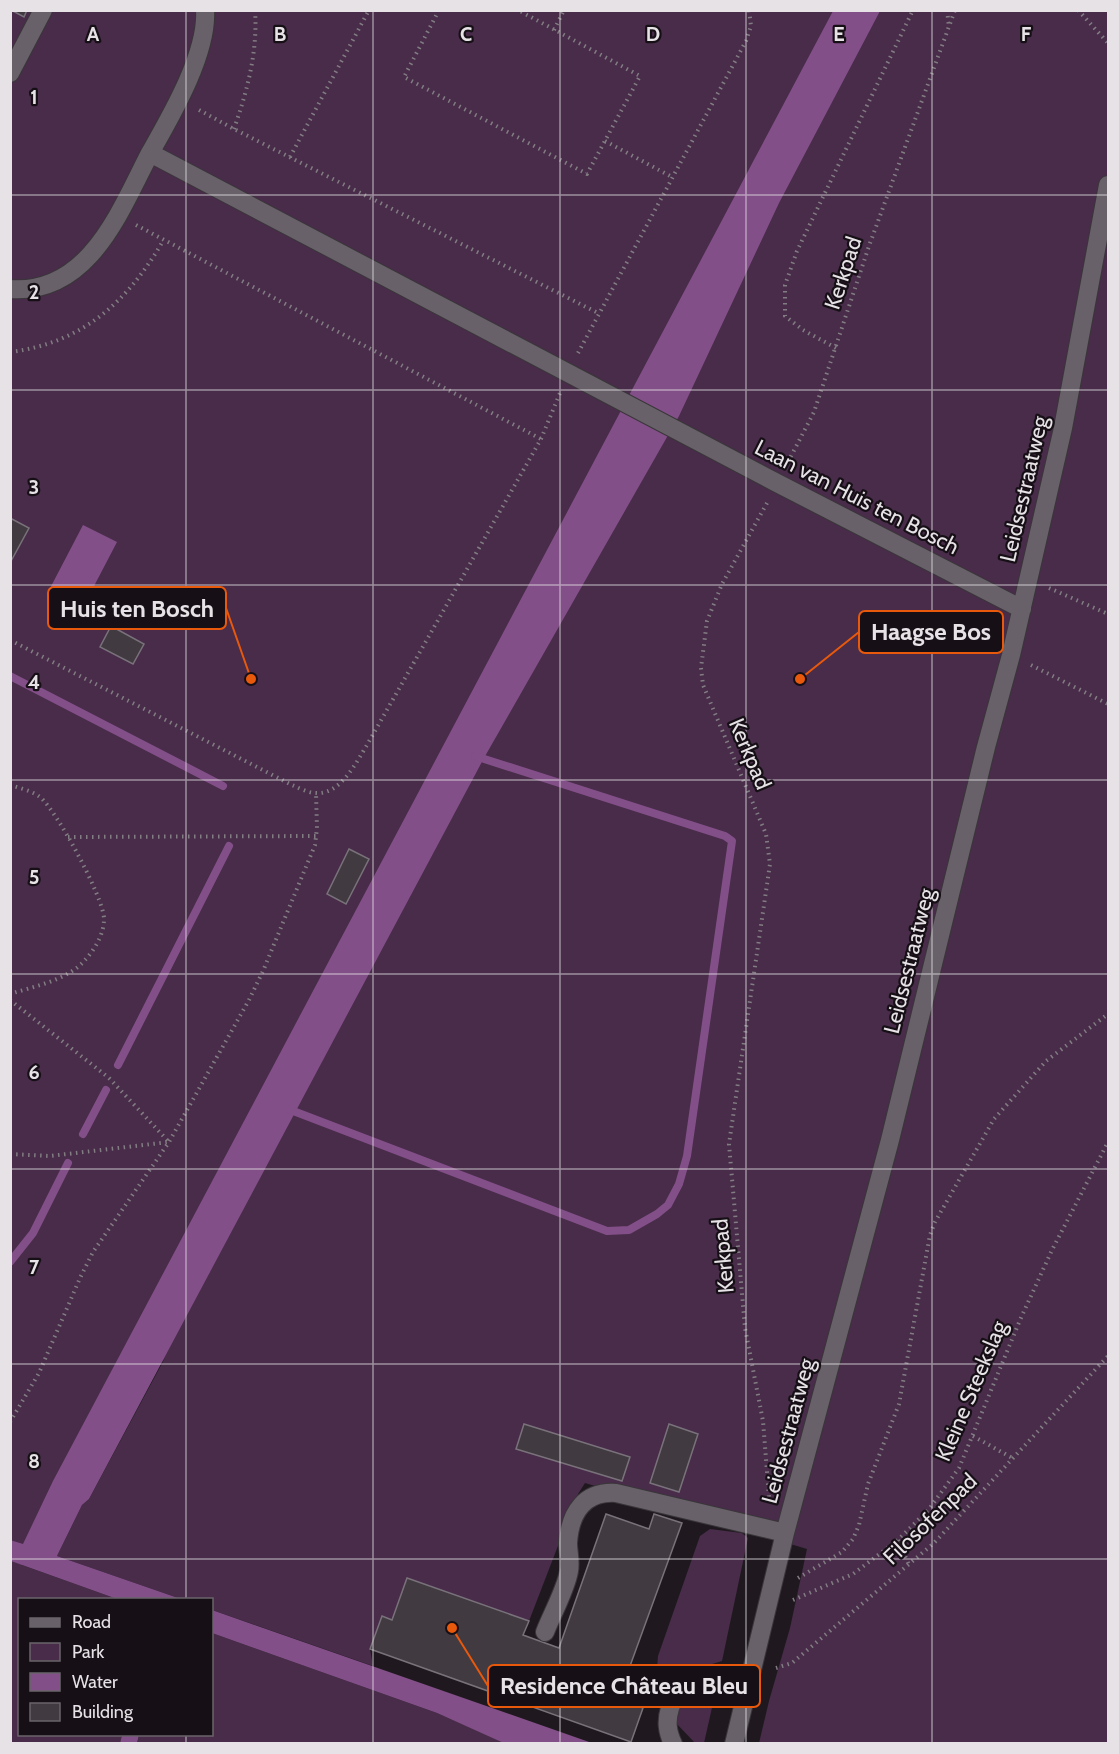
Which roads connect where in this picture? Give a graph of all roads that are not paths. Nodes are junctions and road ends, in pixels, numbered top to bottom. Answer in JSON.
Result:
{"nodes":[{"id":1,"x":43,"y":10,"type":"edge"},
{"id":2,"x":206,"y":10,"type":"edge"},
{"id":3,"x":10,"y":73,"type":"edge"},
{"id":4,"x":150,"y":153,"type":"junction"},
{"id":5,"x":1108,"y":184,"type":"edge"},
{"id":6,"x":10,"y":289,"type":"edge"},
{"id":7,"x":1022,"y":609,"type":"junction"},
{"id":8,"x":785,"y":1533,"type":"junction"},
{"id":9,"x":545,"y":1632,"type":"dead end"},
{"id":10,"x":750,"y":1676,"type":"junction"},
{"id":11,"x":673,"y":1743,"type":"edge"},
{"id":12,"x":734,"y":1743,"type":"edge"}],
"edges":[{"from":1,"to":3,"type":"street"},
{"from":2,"to":4,"type":"street"},
{"from":4,"to":6,"type":"street"},
{"from":4,"to":7,"type":"street","name":"Laan van Huis ten Bosch"},
{"from":5,"to":7,"type":"street","name":"Leidsestraatweg"},
{"from":7,"to":8,"type":"street","name":"Leidsestraatweg"},
{"from":8,"to":9,"type":"street"},
{"from":8,"to":10,"type":"street","name":"Leidsestraatweg"},
{"from":10,"to":11,"type":"street"},
{"from":10,"to":12,"type":"street","name":"Leidsestraatweg"}]}
